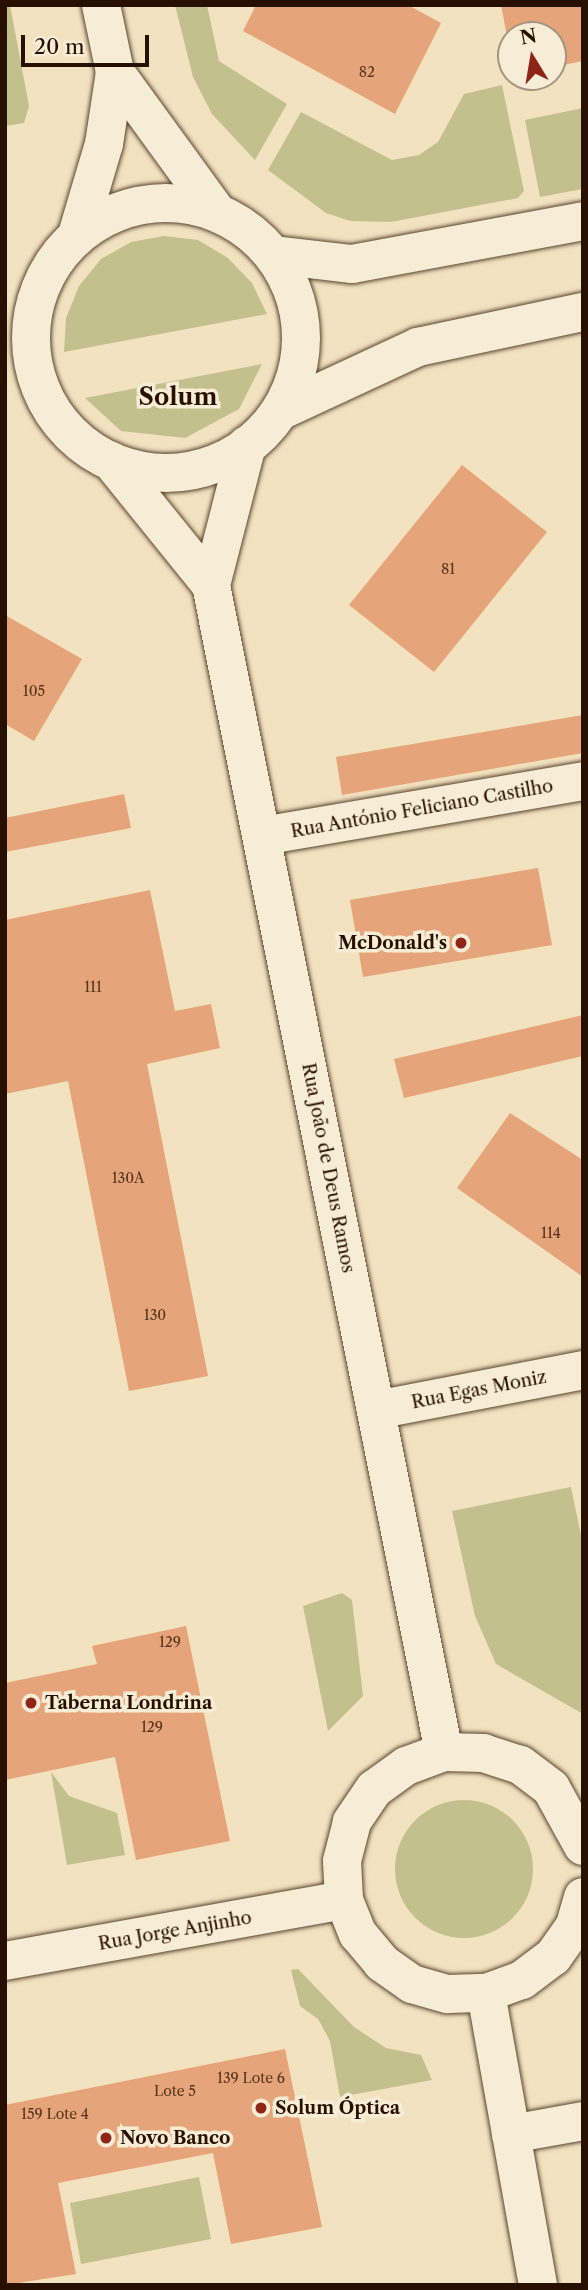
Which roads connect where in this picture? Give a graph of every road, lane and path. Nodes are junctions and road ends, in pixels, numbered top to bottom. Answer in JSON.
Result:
{"nodes":[{"id":1,"x":101,"y":5,"type":"edge"},
{"id":2,"x":115,"y":72,"type":"junction"},
{"id":3,"x":216,"y":211,"type":"junction"},
{"id":4,"x":583,"y":221,"type":"edge"},
{"id":5,"x":77,"y":235,"type":"junction"},
{"id":6,"x":274,"y":255,"type":"junction"},
{"id":7,"x":22,"y":297,"type":"edge"},
{"id":8,"x":583,"y":312,"type":"edge"},
{"id":9,"x":280,"y":411,"type":"junction"},
{"id":10,"x":247,"y":445,"type":"junction"},
{"id":11,"x":111,"y":461,"type":"junction"},
{"id":12,"x":211,"y":584,"type":"junction"},
{"id":13,"x":583,"y":781,"type":"edge"},
{"id":14,"x":262,"y":836,"type":"junction"},
{"id":15,"x":583,"y":1370,"type":"edge"},
{"id":16,"x":376,"y":1409,"type":"junction"},
{"id":17,"x":444,"y":1752,"type":"junction"},
{"id":18,"x":583,"y":1846,"type":"edge"},
{"id":19,"x":583,"y":1896,"type":"edge"},
{"id":20,"x":344,"y":1900,"type":"junction"},
{"id":21,"x":5,"y":1961,"type":"edge"},
{"id":22,"x":486,"y":1993,"type":"junction"},
{"id":23,"x":583,"y":2121,"type":"edge"},
{"id":24,"x":511,"y":2134,"type":"junction"},
{"id":25,"x":538,"y":2285,"type":"edge"}],
"edges":[{"from":1,"to":2,"type":"main road"},
{"from":2,"to":3,"type":"main road"},
{"from":2,"to":5,"type":"main road"},
{"from":3,"to":5,"type":"main road"},
{"from":3,"to":6,"type":"main road"},
{"from":4,"to":6,"type":"main road"},
{"from":5,"to":7,"type":"main road"},
{"from":6,"to":9,"type":"main road"},
{"from":7,"to":11,"type":"main road"},
{"from":8,"to":9,"type":"main road"},
{"from":9,"to":10,"type":"main road"},
{"from":10,"to":11,"type":"main road"},
{"from":10,"to":12,"type":"main road","name":"Rua João de Deus Ramos"},
{"from":11,"to":12,"type":"main road","name":"Rua João de Deus Ramos"},
{"from":12,"to":14,"type":"main road","name":"Rua João de Deus Ramos"},
{"from":13,"to":14,"type":"main road","name":"Rua António Feliciano Castilho"},
{"from":14,"to":16,"type":"main road","name":"Rua João de Deus Ramos"},
{"from":15,"to":16,"type":"main road","name":"Rua Egas Moniz"},
{"from":16,"to":17,"type":"main road","name":"Rua João de Deus Ramos"},
{"from":17,"to":18,"type":"main road"},
{"from":17,"to":20,"type":"main road"},
{"from":19,"to":22,"type":"main road"},
{"from":20,"to":21,"type":"main road","name":"Rua Jorge Anjinho"},
{"from":20,"to":22,"type":"main road"},
{"from":22,"to":24,"type":"main road"},
{"from":23,"to":24,"type":"main road"},
{"from":24,"to":25,"type":"main road"}]}
